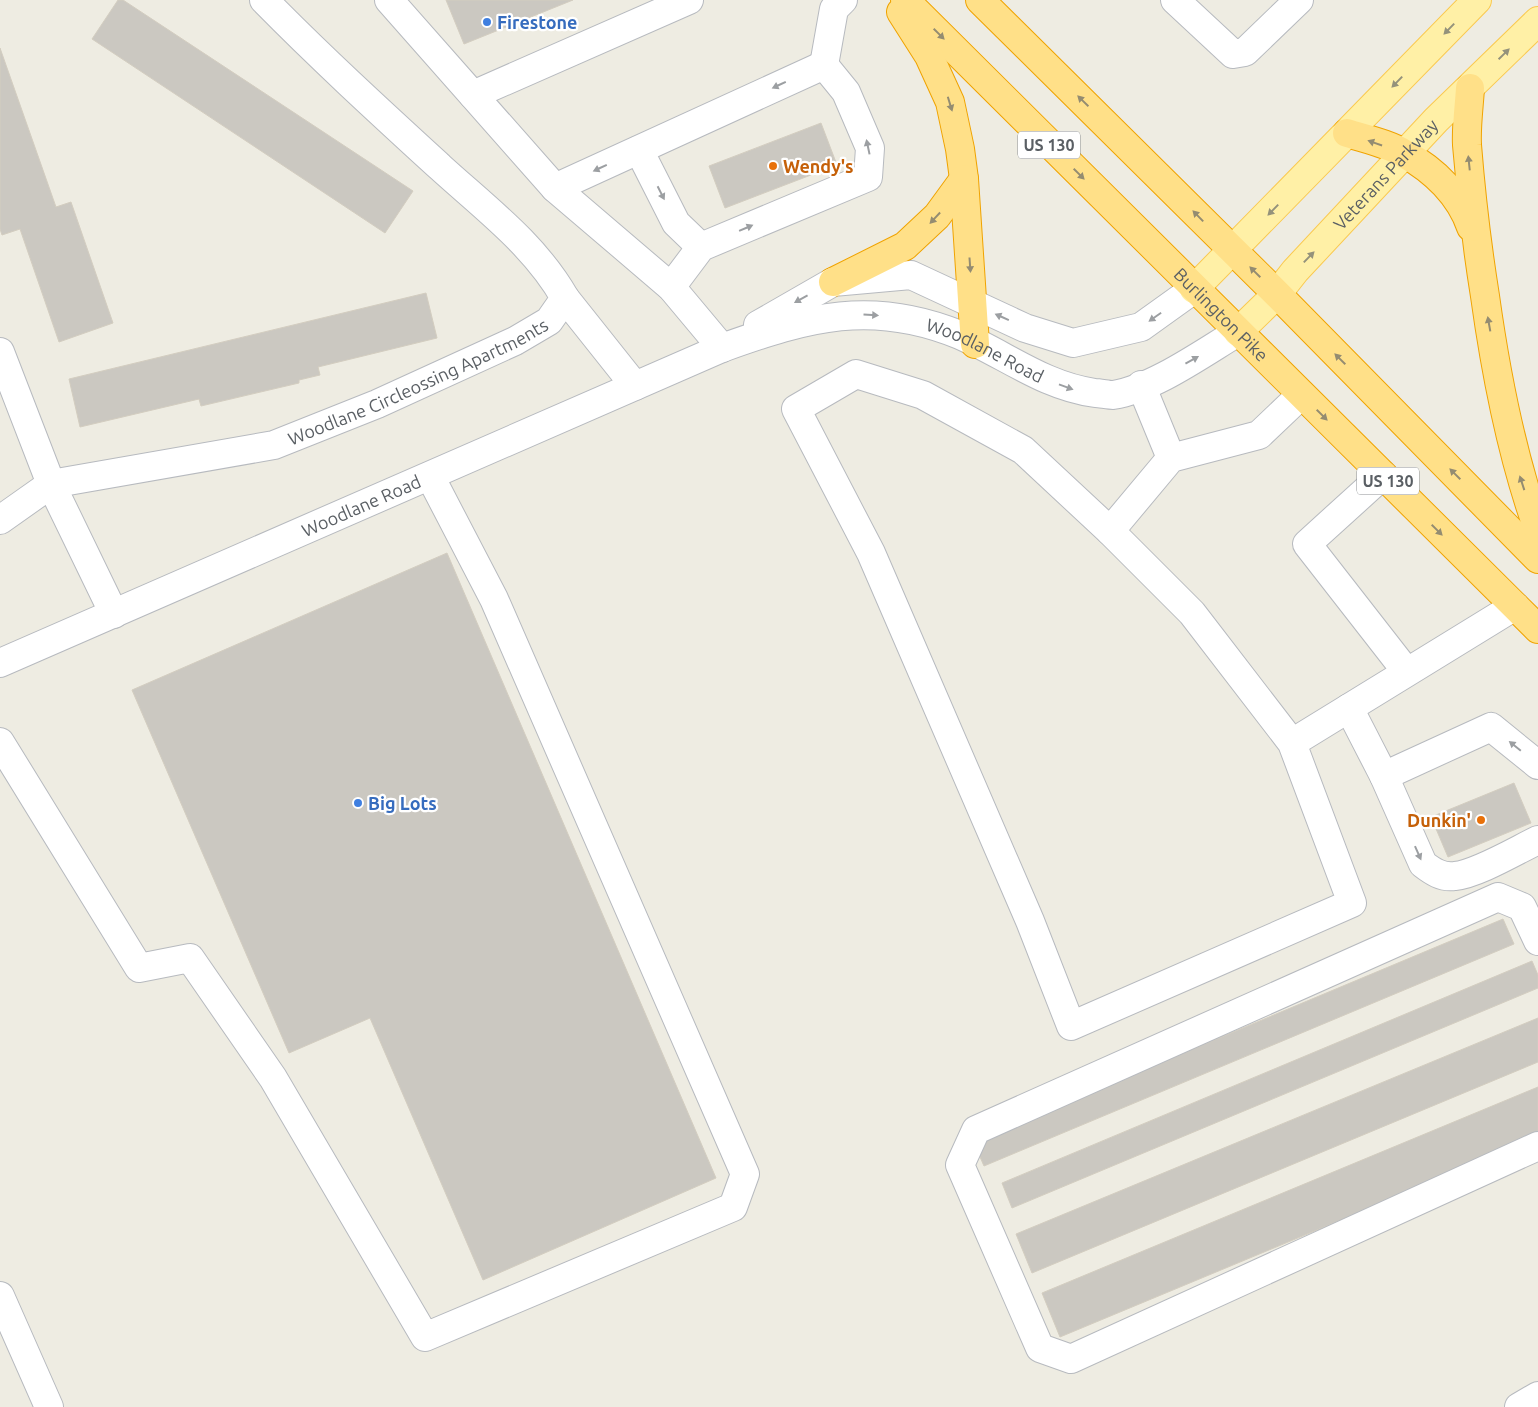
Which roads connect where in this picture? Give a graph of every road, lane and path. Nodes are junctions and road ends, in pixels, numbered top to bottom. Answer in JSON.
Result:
{"nodes":[{"id":1,"x":264,"y":0,"type":"edge"},
{"id":2,"x":389,"y":0,"type":"edge"},
{"id":3,"x":689,"y":0,"type":"edge"},
{"id":4,"x":893,"y":0,"type":"edge"},
{"id":5,"x":905,"y":0,"type":"edge"},
{"id":6,"x":980,"y":0,"type":"edge"},
{"id":7,"x":1175,"y":0,"type":"edge"},
{"id":8,"x":1299,"y":0,"type":"edge"},
{"id":9,"x":1477,"y":0,"type":"edge"},
{"id":10,"x":834,"y":3,"type":"edge"},
{"id":11,"x":1538,"y":21,"type":"edge"},
{"id":12,"x":824,"y":65,"type":"junction"},
{"id":13,"x":1470,"y":88,"type":"junction"},
{"id":14,"x":473,"y":95,"type":"junction"},
{"id":15,"x":1347,"y":133,"type":"junction"},
{"id":16,"x":639,"y":150,"type":"junction"},
{"id":17,"x":1405,"y":153,"type":"junction"},
{"id":18,"x":964,"y":179,"type":"junction"},
{"id":19,"x":555,"y":188,"type":"junction"},
{"id":20,"x":702,"y":247,"type":"junction"},
{"id":21,"x":1477,"y":247,"type":"junction"},
{"id":22,"x":1233,"y":250,"type":"junction"},
{"id":23,"x":833,"y":282,"type":"junction"},
{"id":24,"x":671,"y":287,"type":"junction"},
{"id":25,"x":1194,"y":289,"type":"junction"},
{"id":26,"x":1277,"y":294,"type":"junction"},
{"id":27,"x":565,"y":298,"type":"junction"},
{"id":28,"x":973,"y":304,"type":"junction"},
{"id":29,"x":1238,"y":332,"type":"junction"},
{"id":30,"x":975,"y":344,"type":"junction"},
{"id":31,"x":722,"y":348,"type":"junction"},
{"id":32,"x":0,"y":352,"type":"edge"},
{"id":33,"x":1141,"y":385,"type":"junction"},
{"id":34,"x":635,"y":386,"type":"junction"},
{"id":35,"x":1301,"y":395,"type":"junction"},
{"id":36,"x":1172,"y":458,"type":"junction"},
{"id":37,"x":430,"y":476,"type":"junction"},
{"id":38,"x":1383,"y":476,"type":"junction"},
{"id":39,"x":51,"y":484,"type":"junction"},
{"id":40,"x":0,"y":520,"type":"edge"},
{"id":41,"x":1538,"y":529,"type":"edge"},
{"id":42,"x":1110,"y":531,"type":"junction"},
{"id":43,"x":1538,"y":559,"type":"edge"},
{"id":44,"x":1514,"y":606,"type":"junction"},
{"id":45,"x":114,"y":614,"type":"junction"},
{"id":46,"x":1538,"y":629,"type":"edge"},
{"id":47,"x":0,"y":663,"type":"edge"},
{"id":48,"x":1406,"y":671,"type":"junction"},
{"id":49,"x":1349,"y":708,"type":"junction"},
{"id":50,"x":0,"y":742,"type":"edge"},
{"id":51,"x":1292,"y":743,"type":"junction"},
{"id":52,"x":1538,"y":765,"type":"edge"},
{"id":53,"x":1384,"y":776,"type":"junction"},
{"id":54,"x":1538,"y":840,"type":"edge"},
{"id":55,"x":1538,"y":941,"type":"edge"},
{"id":56,"x":1538,"y":1146,"type":"edge"},
{"id":57,"x":0,"y":1296,"type":"edge"},
{"id":58,"x":1538,"y":1396,"type":"edge"},
{"id":59,"x":49,"y":1407,"type":"edge"},
{"id":60,"x":1519,"y":1407,"type":"edge"}],
"edges":[{"from":1,"to":27,"type":"street"},
{"from":2,"to":14,"type":"street"},
{"from":3,"to":14,"type":"street"},
{"from":4,"to":18,"type":"highway","one_way":true},
{"from":5,"to":25,"type":"highway","name":"Burlington Pike","number":"US 130","one_way":true},
{"from":22,"to":6,"type":"highway","number":"US 130","one_way":true},
{"from":7,"to":8,"type":"street"},
{"from":9,"to":15,"type":"main road","one_way":true},
{"from":10,"to":12,"type":"street"},
{"from":13,"to":11,"type":"main road","name":"Veterans Parkway","one_way":true},
{"from":12,"to":16,"type":"street","one_way":true},
{"from":20,"to":12,"type":"street","one_way":true},
{"from":13,"to":17,"type":"main road","name":"Veterans Parkway"},
{"from":21,"to":13,"type":"highway","one_way":true},
{"from":14,"to":19,"type":"street"},
{"from":17,"to":15,"type":"highway","one_way":true},
{"from":15,"to":22,"type":"main road","one_way":true},
{"from":16,"to":19,"type":"street","one_way":true},
{"from":16,"to":20,"type":"street","one_way":true},
{"from":17,"to":21,"type":"highway"},
{"from":26,"to":17,"type":"main road","name":"Veterans Parkway","one_way":true},
{"from":18,"to":23,"type":"highway","one_way":true},
{"from":18,"to":28,"type":"highway","one_way":true},
{"from":19,"to":24,"type":"street"},
{"from":20,"to":24,"type":"street"},
{"from":41,"to":21,"type":"highway","one_way":true},
{"from":22,"to":25,"type":"main road"},
{"from":26,"to":22,"type":"highway","number":"US 130","one_way":true},
{"from":23,"to":28,"type":"street","name":"Woodlane Road"},
{"from":23,"to":31,"type":"street","name":"Woodlane Road","one_way":true},
{"from":24,"to":31,"type":"street"},
{"from":25,"to":28,"type":"street","name":"Woodlane Road","one_way":true},
{"from":25,"to":29,"type":"highway","name":"Burlington Pike","number":"US 130"},
{"from":26,"to":29,"type":"main road","name":"Veterans Parkway"},
{"from":43,"to":26,"type":"highway","number":"US 130","one_way":true},
{"from":27,"to":34,"type":"street"},
{"from":27,"to":39,"type":"street","name":"Woodlane Circleossing Apartments"},
{"from":28,"to":30,"type":"highway"},
{"from":33,"to":29,"type":"street","name":"Woodlane Road","one_way":true},
{"from":29,"to":35,"type":"highway","name":"Burlington Pike","number":"US 130"},
{"from":31,"to":30,"type":"street","name":"Woodlane Road","one_way":true},
{"from":30,"to":33,"type":"street","name":"Woodlane Road","one_way":true},
{"from":31,"to":34,"type":"street","name":"Woodlane Road"},
{"from":32,"to":39,"type":"street"},
{"from":33,"to":36,"type":"street"},
{"from":34,"to":37,"type":"street","name":"Woodlane Road"},
{"from":35,"to":36,"type":"street"},
{"from":35,"to":38,"type":"highway","name":"Burlington Pike","number":"US 130","one_way":true},
{"from":36,"to":42,"type":"street"},
{"from":37,"to":45,"type":"street","name":"Woodlane Road"},
{"from":37,"to":50,"type":"street"},
{"from":38,"to":44,"type":"highway","name":"Burlington Pike","number":"US 130","one_way":true},
{"from":38,"to":48,"type":"street"},
{"from":39,"to":40,"type":"street","name":"Woodlane Circleossing Apartments"},
{"from":39,"to":45,"type":"street"},
{"from":42,"to":51,"type":"street"},
{"from":42,"to":51,"type":"street"},
{"from":44,"to":46,"type":"highway","name":"Burlington Pike","number":"US 130"},
{"from":44,"to":48,"type":"street"},
{"from":45,"to":47,"type":"street","name":"Woodlane Road"},
{"from":48,"to":49,"type":"street"},
{"from":49,"to":51,"type":"street"},
{"from":49,"to":53,"type":"street"},
{"from":52,"to":53,"type":"street","one_way":true},
{"from":53,"to":54,"type":"street","one_way":true},
{"from":55,"to":56,"type":"street"},
{"from":57,"to":59,"type":"street"},
{"from":58,"to":60,"type":"street"}]}
